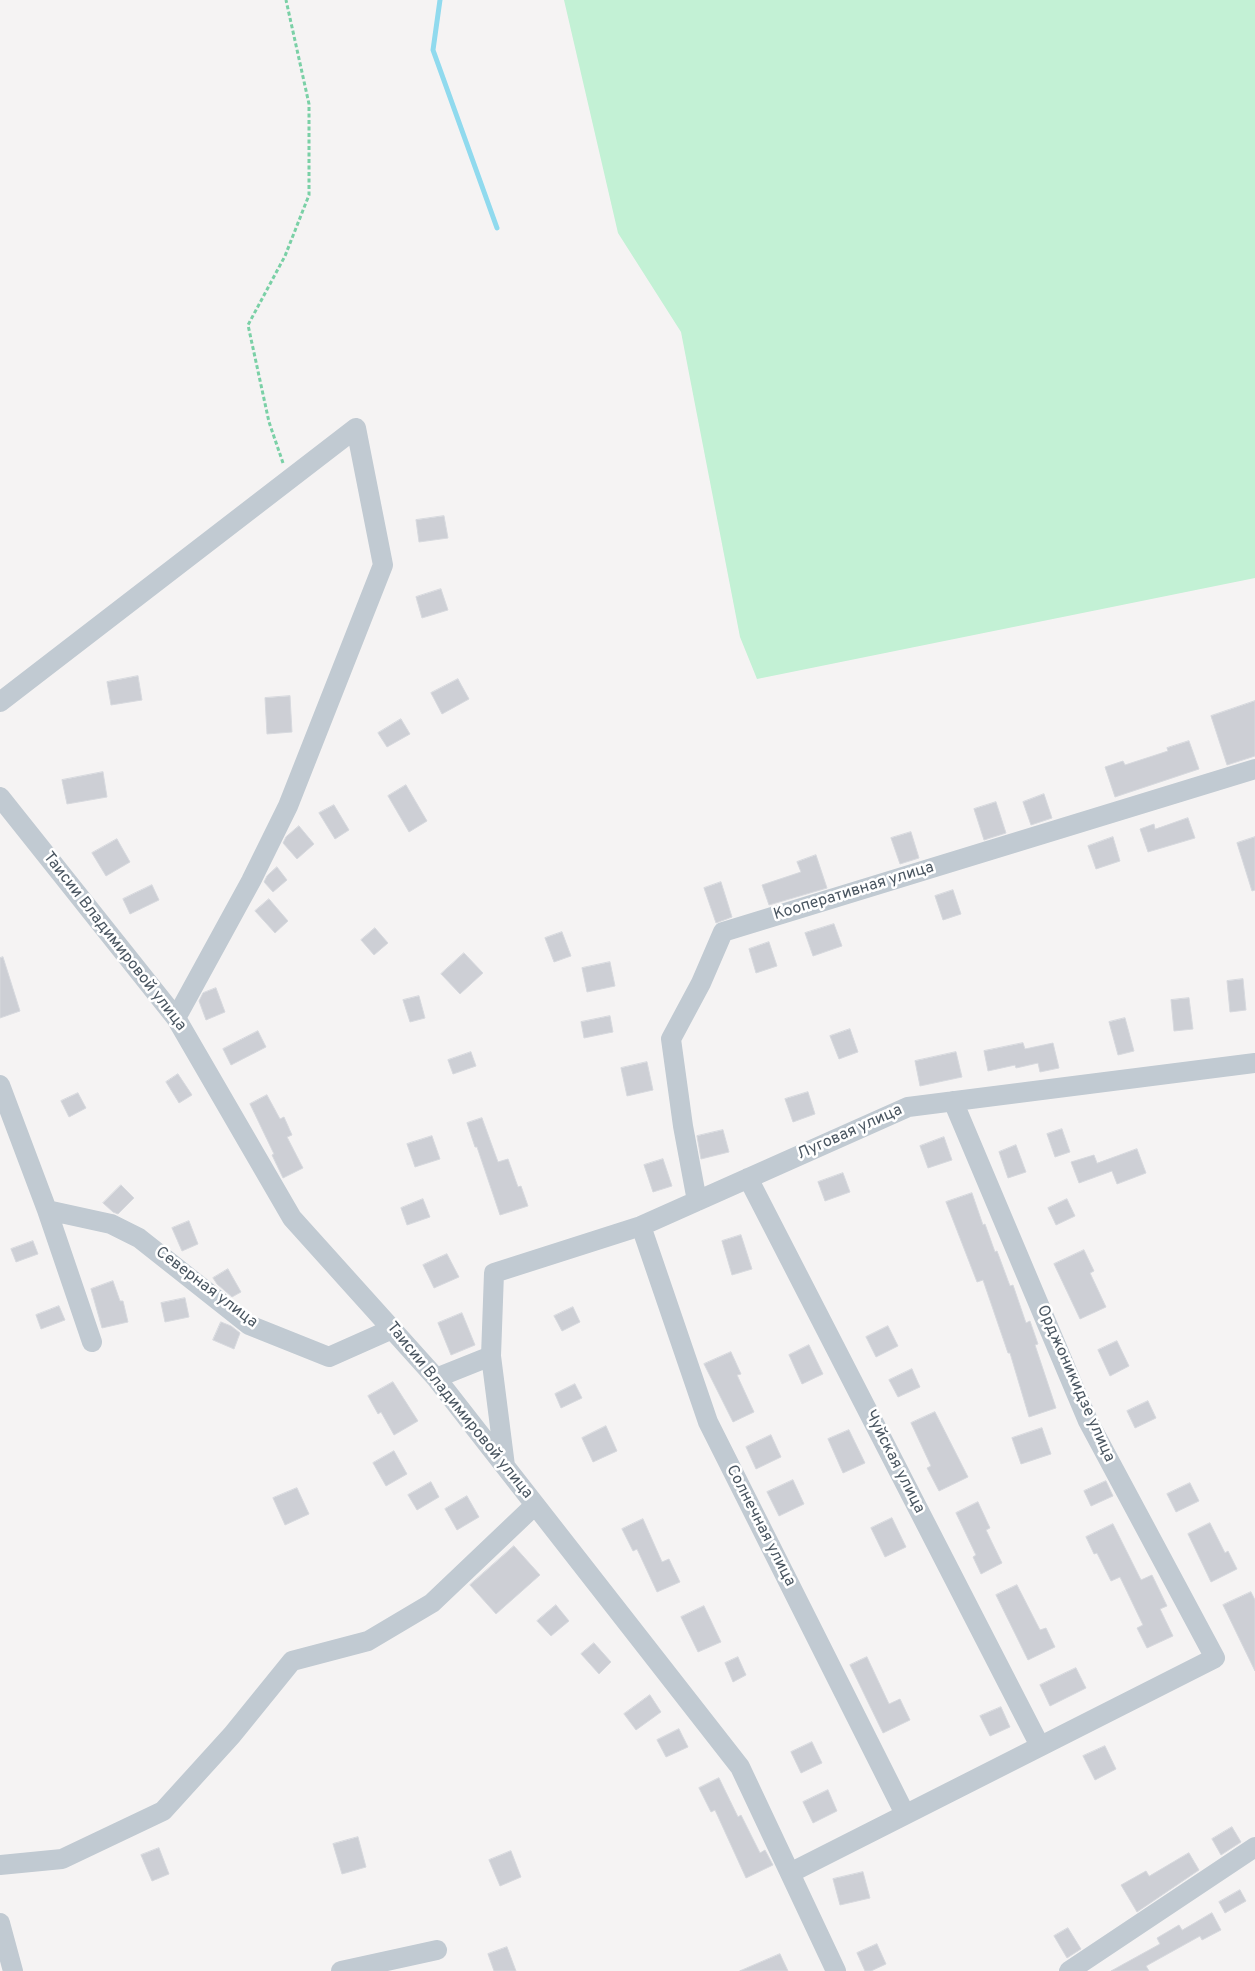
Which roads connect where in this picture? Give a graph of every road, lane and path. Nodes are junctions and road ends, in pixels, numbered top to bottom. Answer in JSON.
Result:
{"nodes":[{"id":1,"x":286,"y":0,"type":"edge"},
{"id":2,"x":289,"y":480,"type":"junction"},
{"id":3,"x":0,"y":702,"type":"edge"},
{"id":4,"x":1255,"y":769,"type":"edge"},
{"id":5,"x":0,"y":797,"type":"edge"},
{"id":6,"x":176,"y":1018,"type":"junction"},
{"id":7,"x":1255,"y":1063,"type":"edge"},
{"id":8,"x":0,"y":1085,"type":"edge"},
{"id":9,"x":953,"y":1101,"type":"junction"},
{"id":10,"x":748,"y":1178,"type":"junction"},
{"id":11,"x":697,"y":1201,"type":"junction"},
{"id":12,"x":47,"y":1210,"type":"junction"},
{"id":13,"x":641,"y":1226,"type":"junction"},
{"id":14,"x":392,"y":1329,"type":"junction"},
{"id":15,"x":92,"y":1342,"type":"dead end"},
{"id":16,"x":491,"y":1356,"type":"junction"},
{"id":17,"x":436,"y":1378,"type":"junction"},
{"id":18,"x":506,"y":1467,"type":"junction"},
{"id":19,"x":535,"y":1505,"type":"junction"},
{"id":20,"x":1040,"y":1746,"type":"junction"},
{"id":21,"x":905,"y":1814,"type":"junction"},
{"id":22,"x":1255,"y":1847,"type":"edge"},
{"id":23,"x":0,"y":1865,"type":"edge"},
{"id":24,"x":790,"y":1873,"type":"junction"},
{"id":25,"x":0,"y":1923,"type":"edge"},
{"id":26,"x":437,"y":1950,"type":"dead end"},
{"id":27,"x":13,"y":1971,"type":"edge"},
{"id":28,"x":341,"y":1971,"type":"edge"},
{"id":29,"x":836,"y":1971,"type":"edge"},
{"id":30,"x":1069,"y":1971,"type":"edge"}],
"edges":[{"from":1,"to":2,"type":"path"},
{"from":2,"to":3,"type":"street"},
{"from":2,"to":6,"type":"street"},
{"from":4,"to":11,"type":"street","name":"Кооперативная улица"},
{"from":5,"to":6,"type":"street","name":"Таисии Владимировой улица"},
{"from":6,"to":14,"type":"street","name":"Таисии Владимировой улица"},
{"from":7,"to":9,"type":"street","name":"Луговая улица"},
{"from":8,"to":12,"type":"street"},
{"from":9,"to":10,"type":"street","name":"Луговая улица"},
{"from":9,"to":20,"type":"street","name":"Орджоникидзе улица"},
{"from":10,"to":11,"type":"street","name":"Луговая улица"},
{"from":10,"to":20,"type":"street","name":"Чуйская улица"},
{"from":11,"to":13,"type":"street","name":"Луговая улица"},
{"from":12,"to":14,"type":"street","name":"Северная улица"},
{"from":12,"to":15,"type":"street"},
{"from":13,"to":16,"type":"street","name":"Луговая улица"},
{"from":13,"to":21,"type":"street","name":"Солнечная улица"},
{"from":14,"to":17,"type":"street","name":"Таисии Владимировой улица"},
{"from":16,"to":17,"type":"street"},
{"from":16,"to":18,"type":"street"},
{"from":17,"to":18,"type":"street","name":"Таисии Владимировой улица"},
{"from":18,"to":19,"type":"street","name":"Таисии Владимировой улица"},
{"from":19,"to":23,"type":"street"},
{"from":19,"to":24,"type":"street","name":"Таисии Владимировой улица"},
{"from":20,"to":21,"type":"street"},
{"from":21,"to":24,"type":"street"},
{"from":22,"to":30,"type":"street"},
{"from":24,"to":29,"type":"street","name":"Таисии Владимировой улица"},
{"from":25,"to":27,"type":"street"},
{"from":26,"to":28,"type":"street"}]}
